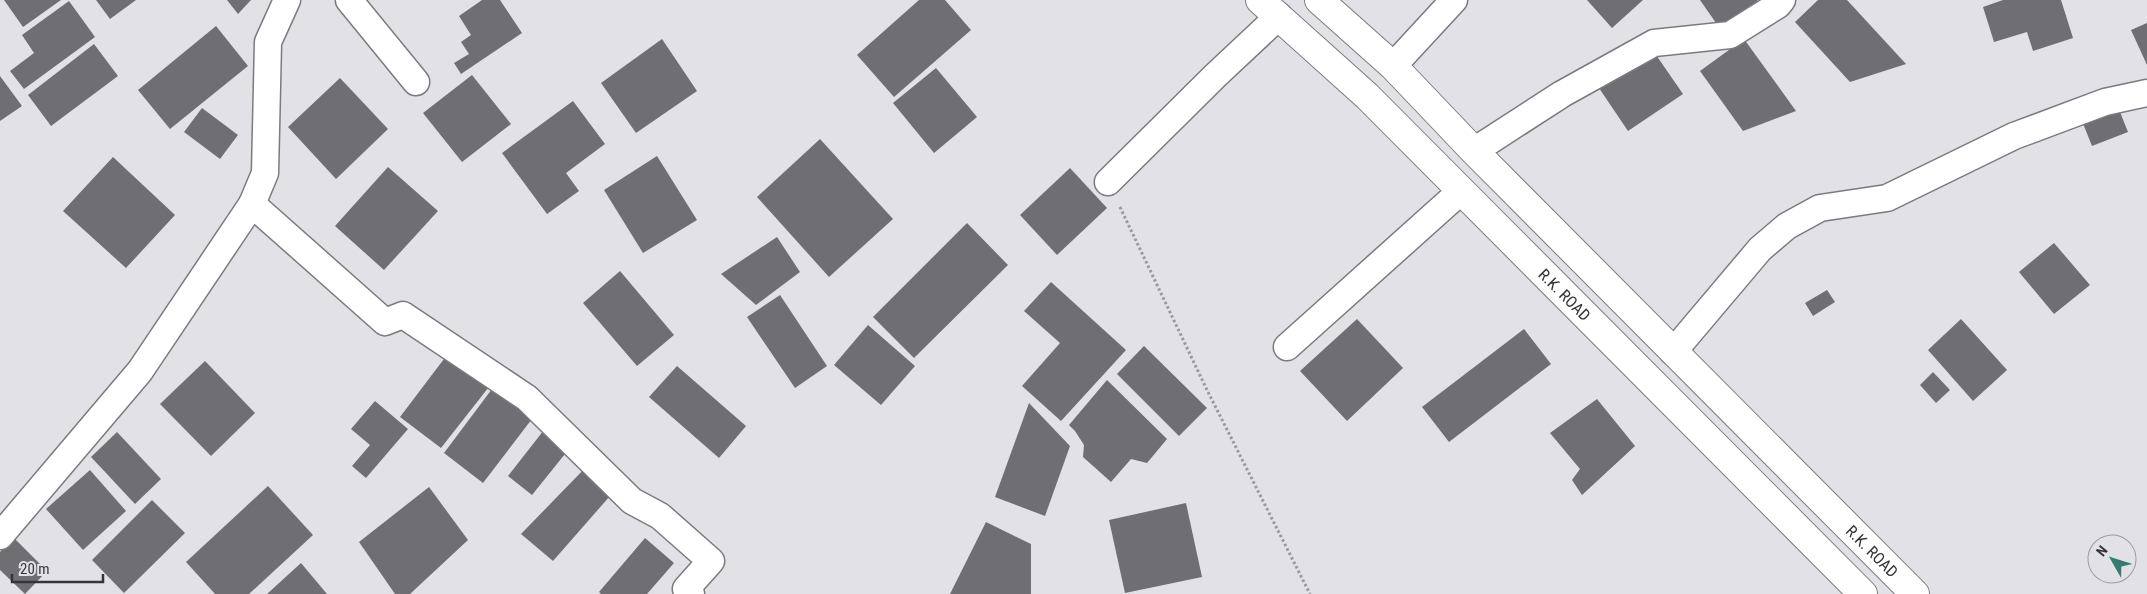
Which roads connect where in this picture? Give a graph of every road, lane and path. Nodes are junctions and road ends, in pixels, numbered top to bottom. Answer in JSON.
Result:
{"nodes":[{"id":1,"x":288,"y":0,"type":"edge"},
{"id":2,"x":349,"y":0,"type":"edge"},
{"id":3,"x":1319,"y":0,"type":"edge"},
{"id":4,"x":1454,"y":0,"type":"edge"},
{"id":5,"x":1782,"y":0,"type":"edge"},
{"id":6,"x":1269,"y":8,"type":"edge"},
{"id":7,"x":1393,"y":66,"type":"junction"},
{"id":8,"x":416,"y":82,"type":"dead end"},
{"id":9,"x":2147,"y":93,"type":"edge"},
{"id":10,"x":1474,"y":151,"type":"junction"},
{"id":11,"x":1108,"y":182,"type":"joint"},
{"id":12,"x":1462,"y":190,"type":"junction"},
{"id":13,"x":252,"y":204,"type":"junction"},
{"id":14,"x":1287,"y":348,"type":"dead end"},
{"id":15,"x":1673,"y":352,"type":"junction"},
{"id":16,"x":0,"y":536,"type":"edge"},
{"id":17,"x":692,"y":594,"type":"edge"},
{"id":18,"x":1310,"y":594,"type":"edge"},
{"id":19,"x":1863,"y":594,"type":"edge"},
{"id":20,"x":1915,"y":594,"type":"edge"}],
"edges":[{"from":1,"to":13,"type":"street"},
{"from":2,"to":8,"type":"street"},
{"from":3,"to":7,"type":"highway","name":"R.K. ROAD"},
{"from":4,"to":7,"type":"street"},
{"from":5,"to":10,"type":"street"},
{"from":6,"to":11,"type":"street"},
{"from":6,"to":12,"type":"highway","name":"R.K. ROAD"},
{"from":7,"to":10,"type":"highway","name":"R.K. ROAD"},
{"from":9,"to":15,"type":"street"},
{"from":10,"to":15,"type":"highway","name":"R.K. ROAD"},
{"from":11,"to":18,"type":"path"},
{"from":12,"to":14,"type":"street"},
{"from":12,"to":19,"type":"highway","name":"R.K. ROAD"},
{"from":13,"to":16,"type":"street"},
{"from":13,"to":17,"type":"street"},
{"from":15,"to":20,"type":"highway","name":"R.K. ROAD"}]}
